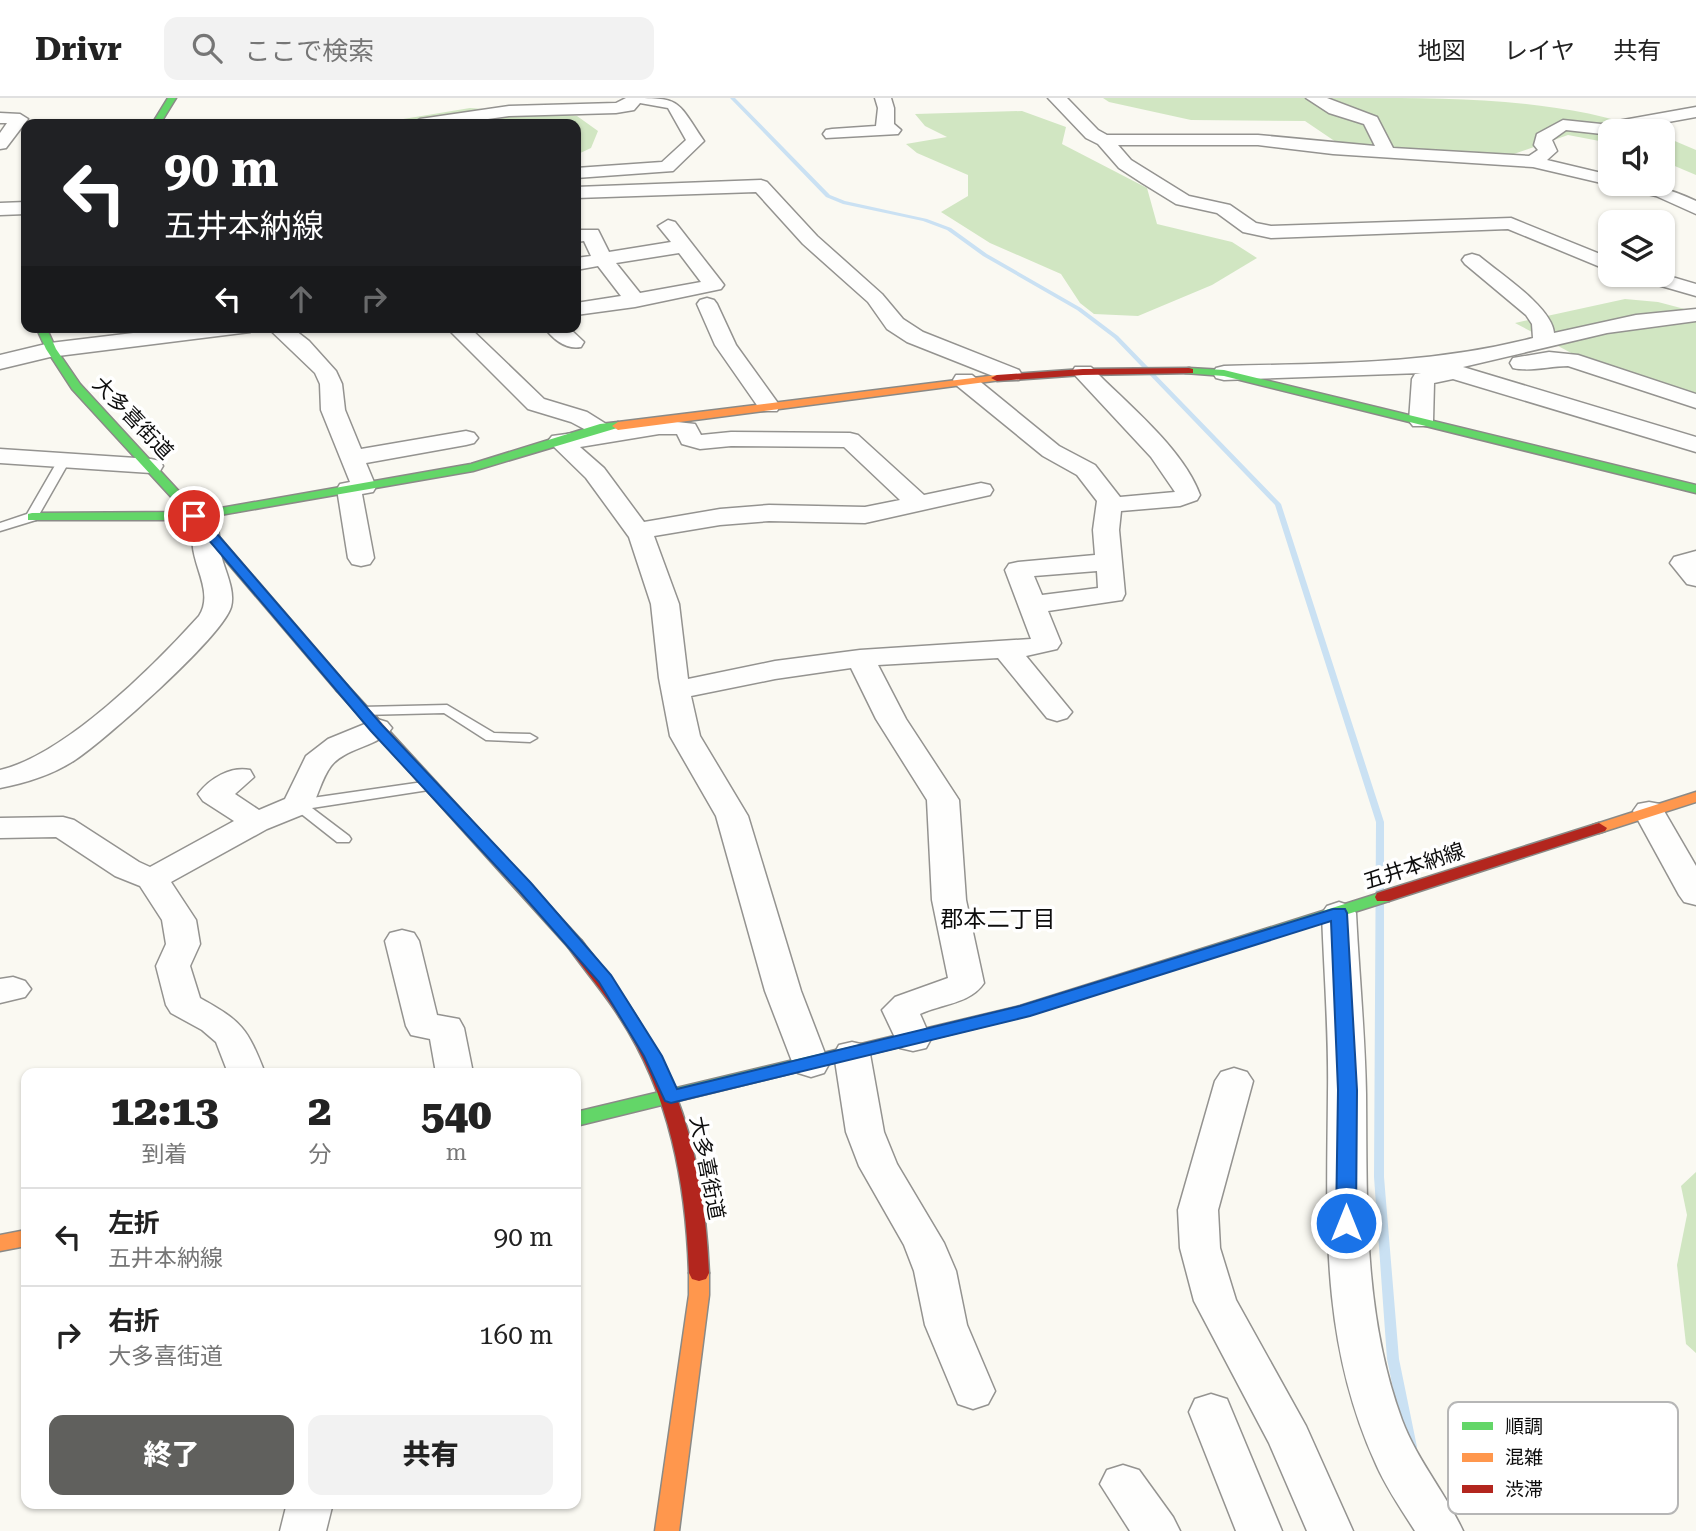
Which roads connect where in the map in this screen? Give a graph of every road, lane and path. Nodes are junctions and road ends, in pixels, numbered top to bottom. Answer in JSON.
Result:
{"nodes":[{"id":1,"x":172,"y":98,"type":"edge"},
{"id":2,"x":634,"y":98,"type":"edge"},
{"id":3,"x":883,"y":98,"type":"edge"},
{"id":4,"x":1056,"y":98,"type":"edge"},
{"id":5,"x":1314,"y":98,"type":"edge"},
{"id":6,"x":1666,"y":100,"type":"dead end"},
{"id":7,"x":1696,"y":110,"type":"edge"},
{"id":8,"x":0,"y":118,"type":"edge"},
{"id":9,"x":159,"y":119,"type":"edge"},
{"id":10,"x":454,"y":119,"type":"edge"},
{"id":11,"x":832,"y":134,"type":"dead end"},
{"id":12,"x":1104,"y":140,"type":"junction"},
{"id":13,"x":4,"y":148,"type":"edge"},
{"id":14,"x":1386,"y":152,"type":"junction"},
{"id":15,"x":1533,"y":162,"type":"junction"},
{"id":16,"x":581,"y":173,"type":"edge"},
{"id":17,"x":1598,"y":177,"type":"edge"},
{"id":18,"x":1696,"y":186,"type":"edge"},
{"id":19,"x":1675,"y":190,"type":"edge"},
{"id":20,"x":581,"y":192,"type":"edge"},
{"id":21,"x":1670,"y":196,"type":"edge"},
{"id":22,"x":21,"y":208,"type":"edge"},
{"id":23,"x":1696,"y":208,"type":"edge"},
{"id":24,"x":0,"y":209,"type":"edge"},
{"id":25,"x":668,"y":226,"type":"dead end"},
{"id":26,"x":581,"y":235,"type":"edge"},
{"id":27,"x":684,"y":246,"type":"junction"},
{"id":28,"x":603,"y":260,"type":"junction"},
{"id":29,"x":1472,"y":260,"type":"dead end"},
{"id":30,"x":1598,"y":260,"type":"edge"},
{"id":31,"x":581,"y":263,"type":"edge"},
{"id":32,"x":1675,"y":283,"type":"edge"},
{"id":33,"x":1696,"y":289,"type":"edge"},
{"id":34,"x":635,"y":301,"type":"junction"},
{"id":35,"x":707,"y":304,"type":"dead end"},
{"id":36,"x":581,"y":308,"type":"edge"},
{"id":37,"x":1696,"y":315,"type":"edge"},
{"id":38,"x":43,"y":333,"type":"edge"},
{"id":39,"x":192,"y":333,"type":"edge"},
{"id":40,"x":285,"y":333,"type":"edge"},
{"id":41,"x":462,"y":333,"type":"edge"},
{"id":42,"x":562,"y":333,"type":"edge"},
{"id":43,"x":573,"y":342,"type":"dead end"},
{"id":44,"x":1544,"y":342,"type":"junction"},
{"id":45,"x":50,"y":350,"type":"junction"},
{"id":46,"x":0,"y":362,"type":"edge"},
{"id":47,"x":1083,"y":372,"type":"junction"},
{"id":48,"x":1452,"y":372,"type":"junction"},
{"id":49,"x":1224,"y":373,"type":"junction"},
{"id":50,"x":1011,"y":375,"type":"junction"},
{"id":51,"x":964,"y":380,"type":"junction"},
{"id":52,"x":1696,"y":401,"type":"edge"},
{"id":53,"x":769,"y":406,"type":"junction"},
{"id":54,"x":1421,"y":421,"type":"junction"},
{"id":55,"x":600,"y":428,"type":"junction"},
{"id":56,"x":466,"y":438,"type":"dead end"},
{"id":57,"x":562,"y":442,"type":"junction"},
{"id":58,"x":1696,"y":446,"type":"edge"},
{"id":59,"x":0,"y":456,"type":"edge"},
{"id":60,"x":353,"y":458,"type":"junction"},
{"id":61,"x":63,"y":462,"type":"junction"},
{"id":62,"x":151,"y":466,"type":"junction"},
{"id":63,"x":357,"y":488,"type":"junction"},
{"id":64,"x":1696,"y":488,"type":"edge"},
{"id":65,"x":981,"y":490,"type":"dead end"},
{"id":66,"x":918,"y":503,"type":"junction"},
{"id":67,"x":1109,"y":505,"type":"junction"},
{"id":68,"x":32,"y":517,"type":"junction"},
{"id":69,"x":201,"y":523,"type":"junction"},
{"id":70,"x":0,"y":527,"type":"edge"},
{"id":71,"x":637,"y":531,"type":"junction"},
{"id":72,"x":361,"y":558,"type":"dead end"},
{"id":73,"x":1696,"y":559,"type":"edge"},
{"id":74,"x":1108,"y":562,"type":"junction"},
{"id":75,"x":1696,"y":578,"type":"edge"},
{"id":76,"x":1031,"y":606,"type":"junction"},
{"id":77,"x":1006,"y":649,"type":"junction"},
{"id":78,"x":860,"y":658,"type":"junction"},
{"id":79,"x":676,"y":690,"type":"junction"},
{"id":80,"x":1057,"y":712,"type":"dead end"},
{"id":81,"x":369,"y":720,"type":"junction"},
{"id":82,"x":530,"y":738,"type":"dead end"},
{"id":83,"x":239,"y":777,"type":"dead end"},
{"id":84,"x":0,"y":779,"type":"edge"},
{"id":85,"x":430,"y":786,"type":"junction"},
{"id":86,"x":1696,"y":797,"type":"edge"},
{"id":87,"x":298,"y":805,"type":"junction"},
{"id":88,"x":1649,"y":811,"type":"junction"},
{"id":89,"x":256,"y":822,"type":"junction"},
{"id":90,"x":0,"y":828,"type":"edge"},
{"id":91,"x":343,"y":839,"type":"dead end"},
{"id":92,"x":152,"y":879,"type":"junction"},
{"id":93,"x":1696,"y":895,"type":"edge"},
{"id":94,"x":1339,"y":913,"type":"junction"},
{"id":95,"x":402,"y":941,"type":"dead end"},
{"id":96,"x":913,"y":1039,"type":"junction"},
{"id":97,"x":852,"y":1054,"type":"junction"},
{"id":98,"x":811,"y":1064,"type":"junction"},
{"id":99,"x":245,"y":1068,"type":"edge"},
{"id":100,"x":454,"y":1068,"type":"edge"},
{"id":101,"x":1234,"y":1081,"type":"dead end"},
{"id":102,"x":671,"y":1097,"type":"junction"},
{"id":103,"x":581,"y":1118,"type":"edge"},
{"id":104,"x":21,"y":1239,"type":"edge"},
{"id":105,"x":0,"y":1243,"type":"edge"},
{"id":106,"x":973,"y":1391,"type":"dead end"},
{"id":107,"x":1211,"y":1412,"type":"dead end"},
{"id":108,"x":1123,"y":1484,"type":"dead end"},
{"id":109,"x":308,"y":1509,"type":"edge"},
{"id":110,"x":303,"y":1531,"type":"edge"},
{"id":111,"x":667,"y":1531,"type":"edge"},
{"id":112,"x":1157,"y":1531,"type":"edge"},
{"id":113,"x":1259,"y":1531,"type":"edge"},
{"id":114,"x":1330,"y":1531,"type":"edge"},
{"id":115,"x":1440,"y":1531,"type":"edge"}],
"edges":[{"from":1,"to":9,"type":"main road"},
{"from":2,"to":10,"type":"street"},
{"from":2,"to":16,"type":"street"},
{"from":3,"to":11,"type":"street"},
{"from":4,"to":12,"type":"street"},
{"from":5,"to":14,"type":"street"},
{"from":6,"to":7,"type":"street"},
{"from":7,"to":15,"type":"street"},
{"from":8,"to":13,"type":"street"},
{"from":12,"to":14,"type":"street"},
{"from":12,"to":30,"type":"street"},
{"from":14,"to":15,"type":"street"},
{"from":15,"to":17,"type":"street"},
{"from":18,"to":19,"type":"street"},
{"from":20,"to":50,"type":"street"},
{"from":21,"to":23,"type":"street"},
{"from":22,"to":24,"type":"street"},
{"from":25,"to":27,"type":"street"},
{"from":26,"to":28,"type":"street"},
{"from":27,"to":28,"type":"street"},
{"from":27,"to":34,"type":"street"},
{"from":28,"to":31,"type":"street"},
{"from":28,"to":34,"type":"street"},
{"from":29,"to":44,"type":"street"},
{"from":32,"to":33,"type":"street"},
{"from":34,"to":36,"type":"street"},
{"from":35,"to":53,"type":"street"},
{"from":37,"to":44,"type":"street"},
{"from":38,"to":45,"type":"main road","name":"大多喜街道"},
{"from":39,"to":45,"type":"street"},
{"from":40,"to":60,"type":"street"},
{"from":41,"to":55,"type":"street"},
{"from":42,"to":43,"type":"street"},
{"from":44,"to":49,"type":"street"},
{"from":45,"to":46,"type":"street"},
{"from":45,"to":62,"type":"main road","name":"大多喜街道"},
{"from":47,"to":49,"type":"main road"},
{"from":47,"to":50,"type":"main road"},
{"from":47,"to":67,"type":"street"},
{"from":48,"to":52,"type":"street"},
{"from":48,"to":54,"type":"street"},
{"from":48,"to":58,"type":"street"},
{"from":49,"to":54,"type":"main road"},
{"from":50,"to":51,"type":"main road"},
{"from":51,"to":53,"type":"main road"},
{"from":51,"to":67,"type":"street"},
{"from":53,"to":55,"type":"main road"},
{"from":54,"to":64,"type":"main road"},
{"from":55,"to":57,"type":"main road"},
{"from":56,"to":60,"type":"street"},
{"from":57,"to":63,"type":"main road"},
{"from":57,"to":66,"type":"street"},
{"from":57,"to":71,"type":"street"},
{"from":59,"to":61,"type":"street"},
{"from":60,"to":63,"type":"street"},
{"from":61,"to":62,"type":"street"},
{"from":61,"to":68,"type":"lane"},
{"from":62,"to":69,"type":"main road","name":"大多喜街道"},
{"from":63,"to":69,"type":"main road"},
{"from":63,"to":72,"type":"street"},
{"from":65,"to":66,"type":"street"},
{"from":66,"to":71,"type":"street"},
{"from":67,"to":74,"type":"street"},
{"from":68,"to":69,"type":"main road"},
{"from":68,"to":70,"type":"lane"},
{"from":69,"to":81,"type":"main road","name":"大多喜街道"},
{"from":69,"to":84,"type":"street"},
{"from":71,"to":79,"type":"street"},
{"from":73,"to":75,"type":"street"},
{"from":74,"to":76,"type":"street"},
{"from":74,"to":76,"type":"street"},
{"from":76,"to":77,"type":"street"},
{"from":77,"to":78,"type":"street"},
{"from":77,"to":80,"type":"street"},
{"from":78,"to":79,"type":"street"},
{"from":78,"to":96,"type":"street"},
{"from":79,"to":98,"type":"street"},
{"from":81,"to":82,"type":"lane"},
{"from":81,"to":85,"type":"main road","name":"大多喜街道"},
{"from":81,"to":87,"type":"street"},
{"from":83,"to":89,"type":"street"},
{"from":85,"to":87,"type":"lane"},
{"from":85,"to":102,"type":"main road","name":"大多喜街道"},
{"from":86,"to":88,"type":"main road","name":"五井本納線"},
{"from":87,"to":89,"type":"street"},
{"from":87,"to":91,"type":"lane"},
{"from":88,"to":93,"type":"street"},
{"from":88,"to":94,"type":"main road","name":"五井本納線"},
{"from":89,"to":92,"type":"street"},
{"from":90,"to":92,"type":"street"},
{"from":92,"to":99,"type":"street"},
{"from":94,"to":96,"type":"main road","name":"五井本納線"},
{"from":94,"to":115,"type":"street"},
{"from":95,"to":100,"type":"street"},
{"from":96,"to":97,"type":"main road","name":"五井本納線"},
{"from":97,"to":98,"type":"main road","name":"五井本納線"},
{"from":97,"to":106,"type":"street"},
{"from":98,"to":102,"type":"main road","name":"五井本納線"},
{"from":101,"to":114,"type":"street"},
{"from":102,"to":103,"type":"main road","name":"五井本納線"},
{"from":102,"to":111,"type":"main road","name":"大多喜街道"},
{"from":104,"to":105,"type":"main road"},
{"from":107,"to":113,"type":"street"},
{"from":108,"to":112,"type":"street"},
{"from":109,"to":110,"type":"street"}]}
